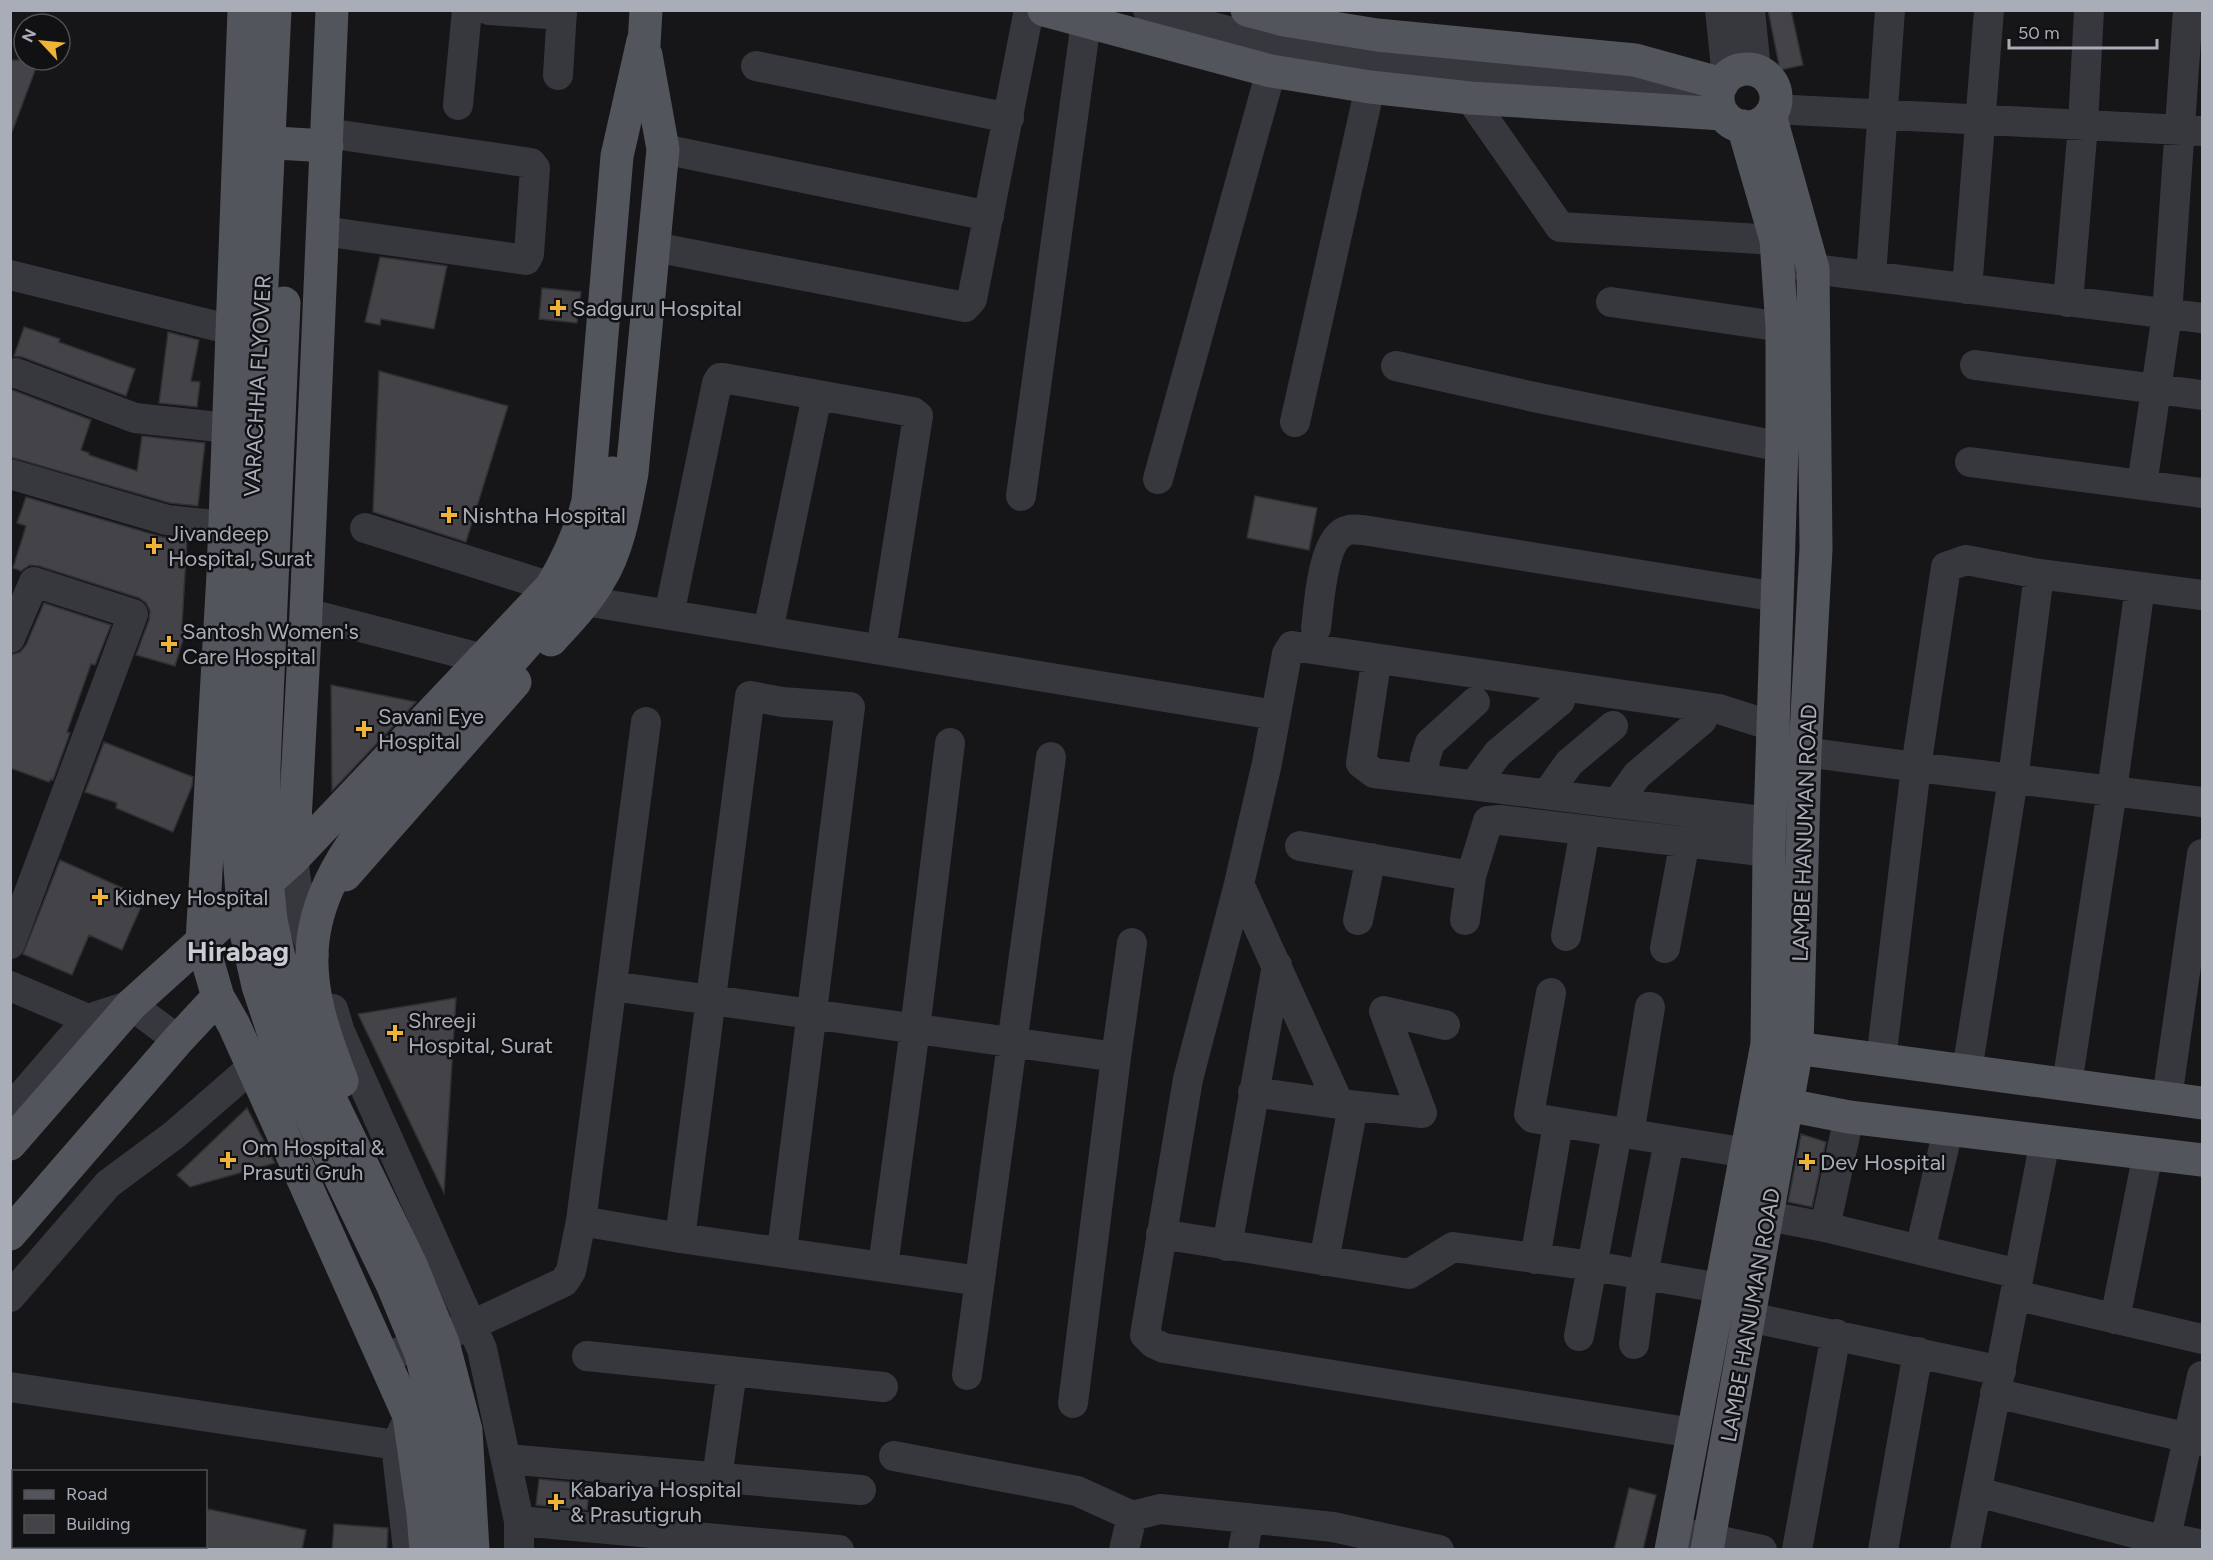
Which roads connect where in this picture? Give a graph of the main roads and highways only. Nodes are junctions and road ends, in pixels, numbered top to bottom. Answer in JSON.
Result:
{"nodes":[{"id":1,"x":244,"y":10,"type":"edge"},
{"id":2,"x":275,"y":10,"type":"edge"},
{"id":3,"x":296,"y":10,"type":"edge"},
{"id":4,"x":332,"y":10,"type":"edge"},
{"id":5,"x":1044,"y":10,"type":"edge"},
{"id":6,"x":1247,"y":10,"type":"edge"},
{"id":7,"x":645,"y":26,"type":"edge"},
{"id":8,"x":1742,"y":99,"type":"junction"},
{"id":9,"x":327,"y":139,"type":"junction"},
{"id":10,"x":239,"y":141,"type":"junction"},
{"id":11,"x":293,"y":859,"type":"junction"},
{"id":12,"x":302,"y":922,"type":"road end"},
{"id":13,"x":202,"y":942,"type":"junction"},
{"id":14,"x":218,"y":997,"type":"junction"},
{"id":15,"x":1791,"y":1048,"type":"junction"},
{"id":16,"x":2202,"y":1103,"type":"edge"},
{"id":17,"x":1786,"y":1105,"type":"junction"},
{"id":18,"x":2202,"y":1121,"type":"edge"},
{"id":19,"x":2202,"y":1142,"type":"edge"},
{"id":20,"x":10,"y":1144,"type":"edge"},
{"id":21,"x":2202,"y":1160,"type":"edge"},
{"id":22,"x":10,"y":1234,"type":"edge"},
{"id":23,"x":411,"y":1265,"type":"junction"},
{"id":24,"x":1673,"y":1540,"type":"edge"},
{"id":25,"x":1708,"y":1543,"type":"edge"},
{"id":26,"x":426,"y":1550,"type":"edge"},
{"id":27,"x":448,"y":1550,"type":"edge"},
{"id":28,"x":473,"y":1550,"type":"edge"}],
"edges":[{"from":1,"to":10,"type":"main road"},
{"from":2,"to":27,"type":"main road","name":"VARACHHA FLYOVER","bridge":true},
{"from":3,"to":23,"type":"main road","name":"VARACHHA FLYOVER","bridge":true},
{"from":4,"to":9,"type":"main road"},
{"from":5,"to":8,"type":"main road"},
{"from":6,"to":8,"type":"main road"},
{"from":7,"to":11,"type":"main road"},
{"from":7,"to":12,"type":"main road"},
{"from":7,"to":23,"type":"main road","bridge":true},
{"from":8,"to":15,"type":"main road","name":"LAMBE HANUMAN ROAD"},
{"from":8,"to":15,"type":"main road","name":"LAMBE HANUMAN ROAD"},
{"from":9,"to":10,"type":"main road"},
{"from":9,"to":11,"type":"main road"},
{"from":10,"to":13,"type":"main road"},
{"from":11,"to":13,"type":"main road"},
{"from":13,"to":14,"type":"main road"},
{"from":13,"to":20,"type":"main road"},
{"from":14,"to":22,"type":"main road"},
{"from":14,"to":26,"type":"main road"},
{"from":15,"to":16,"type":"main road"},
{"from":15,"to":17,"type":"main road","name":"LAMBE HANUMAN ROAD"},
{"from":15,"to":18,"type":"main road"},
{"from":17,"to":19,"type":"main road"},
{"from":17,"to":21,"type":"main road"},
{"from":17,"to":24,"type":"main road","name":"LAMBE HANUMAN ROAD"},
{"from":17,"to":25,"type":"main road","name":"LAMBE HANUMAN ROAD"},
{"from":23,"to":28,"type":"main road","name":"VARACHHA FLYOVER","bridge":true}]}
